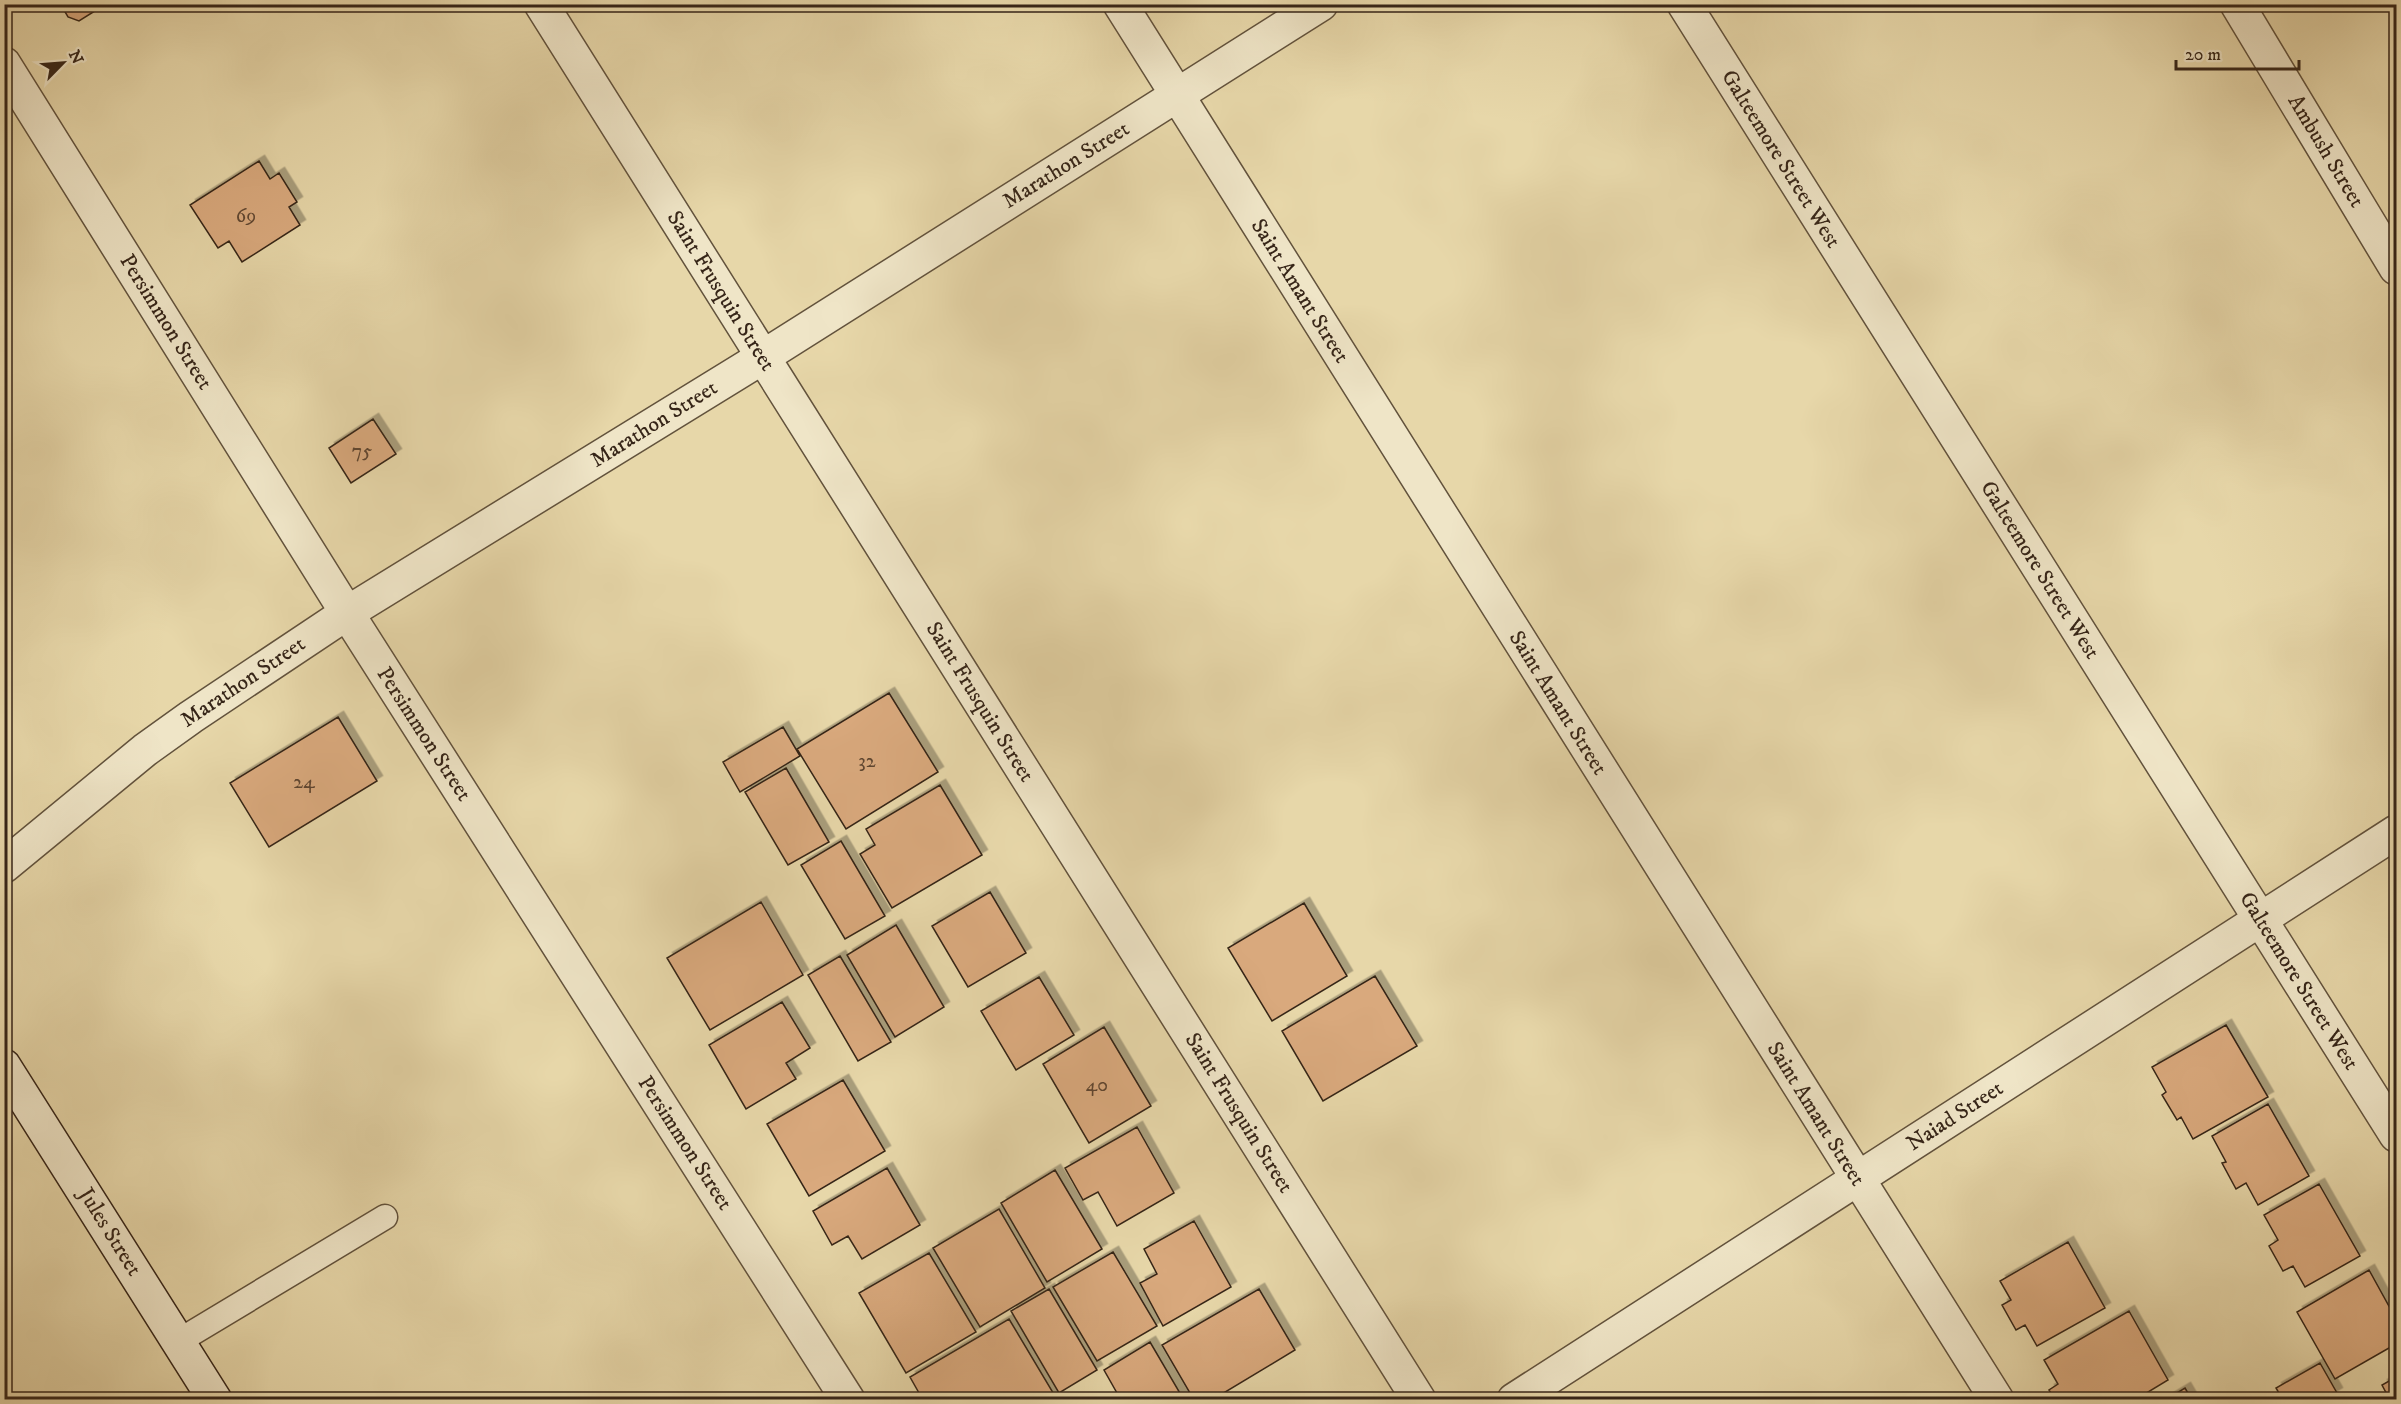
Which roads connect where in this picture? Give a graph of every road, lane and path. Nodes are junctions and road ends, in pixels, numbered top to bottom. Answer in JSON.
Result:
{"nodes":[{"id":1,"x":541,"y":4,"type":"edge"},
{"id":2,"x":1120,"y":4,"type":"edge"},
{"id":3,"x":1321,"y":4,"type":"edge"},
{"id":4,"x":1684,"y":4,"type":"edge"},
{"id":5,"x":2237,"y":4,"type":"edge"},
{"id":6,"x":4,"y":64,"type":"edge"},
{"id":7,"x":1177,"y":96,"type":"junction"},
{"id":8,"x":2397,"y":268,"type":"edge"},
{"id":9,"x":763,"y":357,"type":"junction"},
{"id":10,"x":347,"y":613,"type":"junction"},
{"id":11,"x":2397,"y":832,"type":"edge"},
{"id":12,"x":4,"y":866,"type":"edge"},
{"id":13,"x":2260,"y":919,"type":"junction"},
{"id":14,"x":4,"y":1066,"type":"edge"},
{"id":15,"x":2397,"y":1135,"type":"edge"},
{"id":16,"x":1857,"y":1179,"type":"junction"},
{"id":17,"x":385,"y":1217,"type":"dead end"},
{"id":18,"x":179,"y":1341,"type":"junction"},
{"id":19,"x":214,"y":1399,"type":"edge"},
{"id":20,"x":848,"y":1400,"type":"edge"},
{"id":21,"x":1419,"y":1400,"type":"edge"},
{"id":22,"x":1514,"y":1400,"type":"edge"},
{"id":23,"x":1997,"y":1400,"type":"edge"}],
"edges":[{"from":1,"to":9,"type":"street","name":"Saint Frusquin Street"},
{"from":2,"to":7,"type":"street","name":"Saint Amant Street"},
{"from":3,"to":7,"type":"street","name":"Marathon Street"},
{"from":4,"to":13,"type":"street","name":"Galteemore Street West"},
{"from":5,"to":8,"type":"street","name":"Ambush Street"},
{"from":6,"to":10,"type":"street","name":"Persimmon Street"},
{"from":7,"to":9,"type":"street","name":"Marathon Street"},
{"from":7,"to":16,"type":"street","name":"Saint Amant Street"},
{"from":9,"to":10,"type":"street","name":"Marathon Street"},
{"from":9,"to":21,"type":"street","name":"Saint Frusquin Street"},
{"from":10,"to":12,"type":"street","name":"Marathon Street"},
{"from":10,"to":20,"type":"street","name":"Persimmon Street"},
{"from":11,"to":13,"type":"street","name":"Naiad Street"},
{"from":13,"to":15,"type":"street","name":"Galteemore Street West"},
{"from":13,"to":16,"type":"street","name":"Naiad Street"},
{"from":14,"to":18,"type":"street","name":"Jules Street"},
{"from":16,"to":22,"type":"street","name":"Naiad Street"},
{"from":16,"to":23,"type":"street","name":"Saint Amant Street"},
{"from":17,"to":18,"type":"lane"},
{"from":18,"to":19,"type":"street","name":"Jules Street"}]}
